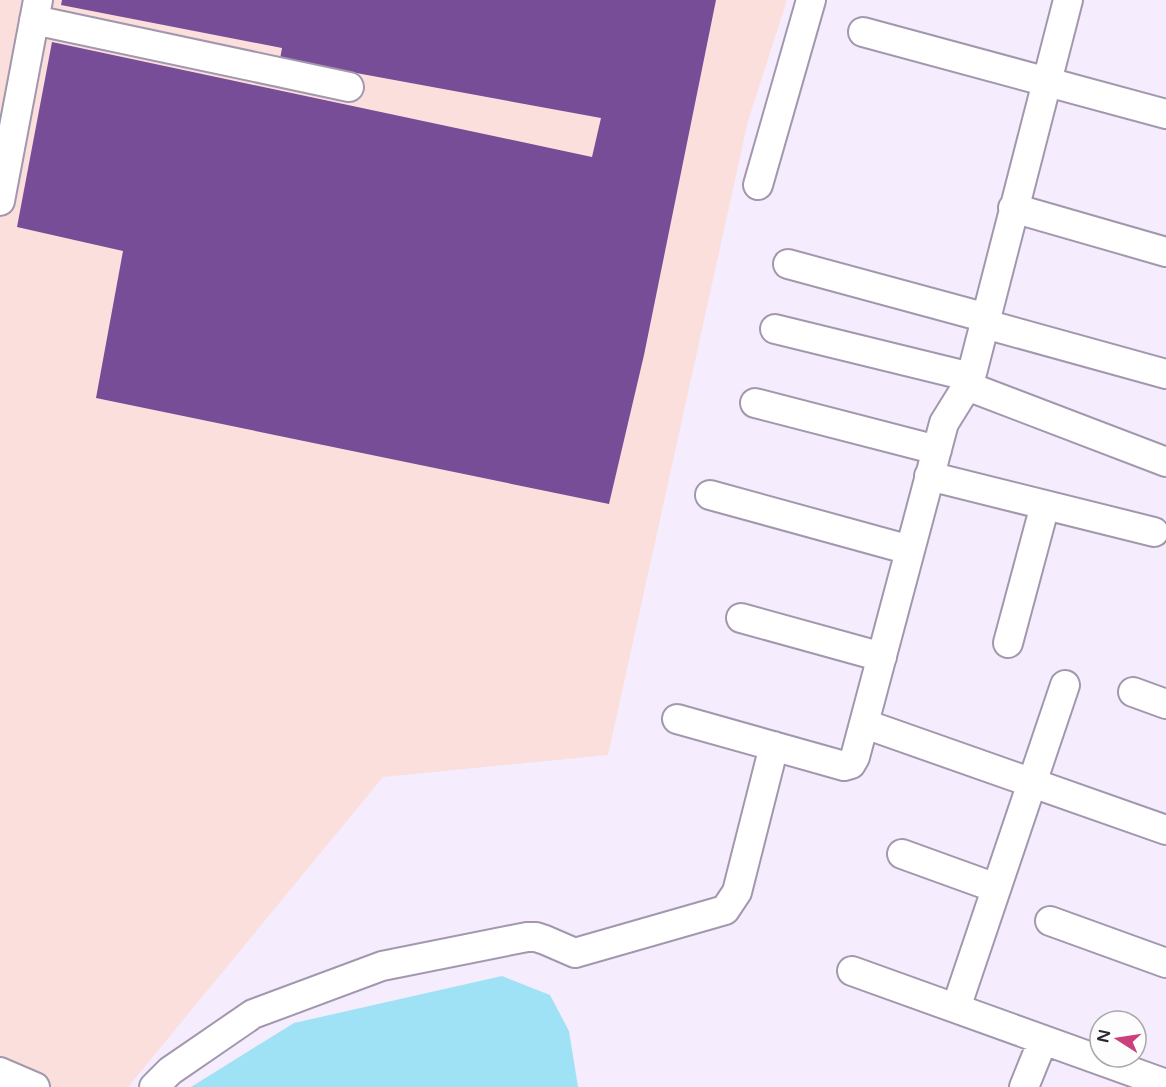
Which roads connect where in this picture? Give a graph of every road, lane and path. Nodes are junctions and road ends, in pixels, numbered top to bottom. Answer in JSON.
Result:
{"nodes":[{"id":1,"x":811,"y":0,"type":"edge"},
{"id":2,"x":1068,"y":0,"type":"edge"},
{"id":3,"x":36,"y":10,"type":"edge"},
{"id":4,"x":863,"y":32,"type":"dead end"},
{"id":5,"x":1047,"y":81,"type":"junction"},
{"id":6,"x":11,"y":83,"type":"edge"},
{"id":7,"x":349,"y":87,"type":"dead end"},
{"id":8,"x":1166,"y":114,"type":"edge"},
{"id":9,"x":758,"y":185,"type":"dead end"},
{"id":10,"x":0,"y":201,"type":"edge"},
{"id":11,"x":1013,"y":208,"type":"junction"},
{"id":12,"x":1166,"y":252,"type":"edge"},
{"id":13,"x":788,"y":264,"type":"dead end"},
{"id":14,"x":986,"y":321,"type":"junction"},
{"id":15,"x":775,"y":330,"type":"dead end"},
{"id":16,"x":1166,"y":374,"type":"edge"},
{"id":17,"x":969,"y":382,"type":"junction"},
{"id":18,"x":755,"y":403,"type":"dead end"},
{"id":19,"x":1166,"y":462,"type":"edge"},
{"id":20,"x":933,"y":463,"type":"junction"},
{"id":21,"x":710,"y":495,"type":"dead end"},
{"id":22,"x":1045,"y":505,"type":"junction"},
{"id":23,"x":1154,"y":532,"type":"dead end"},
{"id":24,"x":910,"y":550,"type":"junction"},
{"id":25,"x":741,"y":618,"type":"dead end"},
{"id":26,"x":1008,"y":643,"type":"dead end"},
{"id":27,"x":882,"y":657,"type":"junction"},
{"id":28,"x":1065,"y":685,"type":"dead end"},
{"id":29,"x":1133,"y":692,"type":"dead end"},
{"id":30,"x":1166,"y":704,"type":"edge"},
{"id":31,"x":677,"y":719,"type":"dead end"},
{"id":32,"x":865,"y":724,"type":"junction"},
{"id":33,"x":774,"y":747,"type":"junction"},
{"id":34,"x":1032,"y":782,"type":"junction"},
{"id":35,"x":1166,"y":830,"type":"edge"},
{"id":36,"x":902,"y":854,"type":"dead end"},
{"id":37,"x":996,"y":888,"type":"junction"},
{"id":38,"x":1050,"y":921,"type":"dead end"},
{"id":39,"x":1166,"y":963,"type":"edge"},
{"id":40,"x":852,"y":970,"type":"dead end"},
{"id":41,"x":956,"y":1008,"type":"junction"},
{"id":42,"x":1043,"y":1040,"type":"junction"},
{"id":43,"x":0,"y":1072,"type":"edge"},
{"id":44,"x":1166,"y":1084,"type":"edge"},
{"id":45,"x":35,"y":1087,"type":"edge"},
{"id":46,"x":154,"y":1087,"type":"edge"},
{"id":47,"x":1024,"y":1087,"type":"edge"}],
"edges":[{"from":1,"to":9,"type":"street"},
{"from":2,"to":5,"type":"street"},
{"from":3,"to":6,"type":"street"},
{"from":3,"to":7,"type":"street"},
{"from":4,"to":5,"type":"street"},
{"from":5,"to":8,"type":"street"},
{"from":5,"to":11,"type":"street"},
{"from":6,"to":10,"type":"street"},
{"from":11,"to":12,"type":"street"},
{"from":11,"to":14,"type":"street"},
{"from":13,"to":14,"type":"street"},
{"from":14,"to":16,"type":"street"},
{"from":14,"to":17,"type":"street"},
{"from":15,"to":17,"type":"street"},
{"from":17,"to":19,"type":"street"},
{"from":17,"to":20,"type":"street"},
{"from":18,"to":20,"type":"street"},
{"from":20,"to":22,"type":"street"},
{"from":20,"to":24,"type":"street"},
{"from":21,"to":24,"type":"street"},
{"from":22,"to":23,"type":"street"},
{"from":22,"to":26,"type":"street"},
{"from":24,"to":27,"type":"street"},
{"from":25,"to":27,"type":"street"},
{"from":27,"to":32,"type":"street"},
{"from":28,"to":34,"type":"street"},
{"from":29,"to":30,"type":"street"},
{"from":31,"to":33,"type":"street"},
{"from":32,"to":33,"type":"street"},
{"from":32,"to":34,"type":"street"},
{"from":33,"to":46,"type":"street"},
{"from":34,"to":35,"type":"street"},
{"from":34,"to":37,"type":"street"},
{"from":36,"to":37,"type":"street"},
{"from":37,"to":41,"type":"street"},
{"from":38,"to":39,"type":"street"},
{"from":40,"to":41,"type":"street"},
{"from":41,"to":42,"type":"street"},
{"from":42,"to":44,"type":"street"},
{"from":42,"to":47,"type":"street"},
{"from":43,"to":45,"type":"street"}]}
